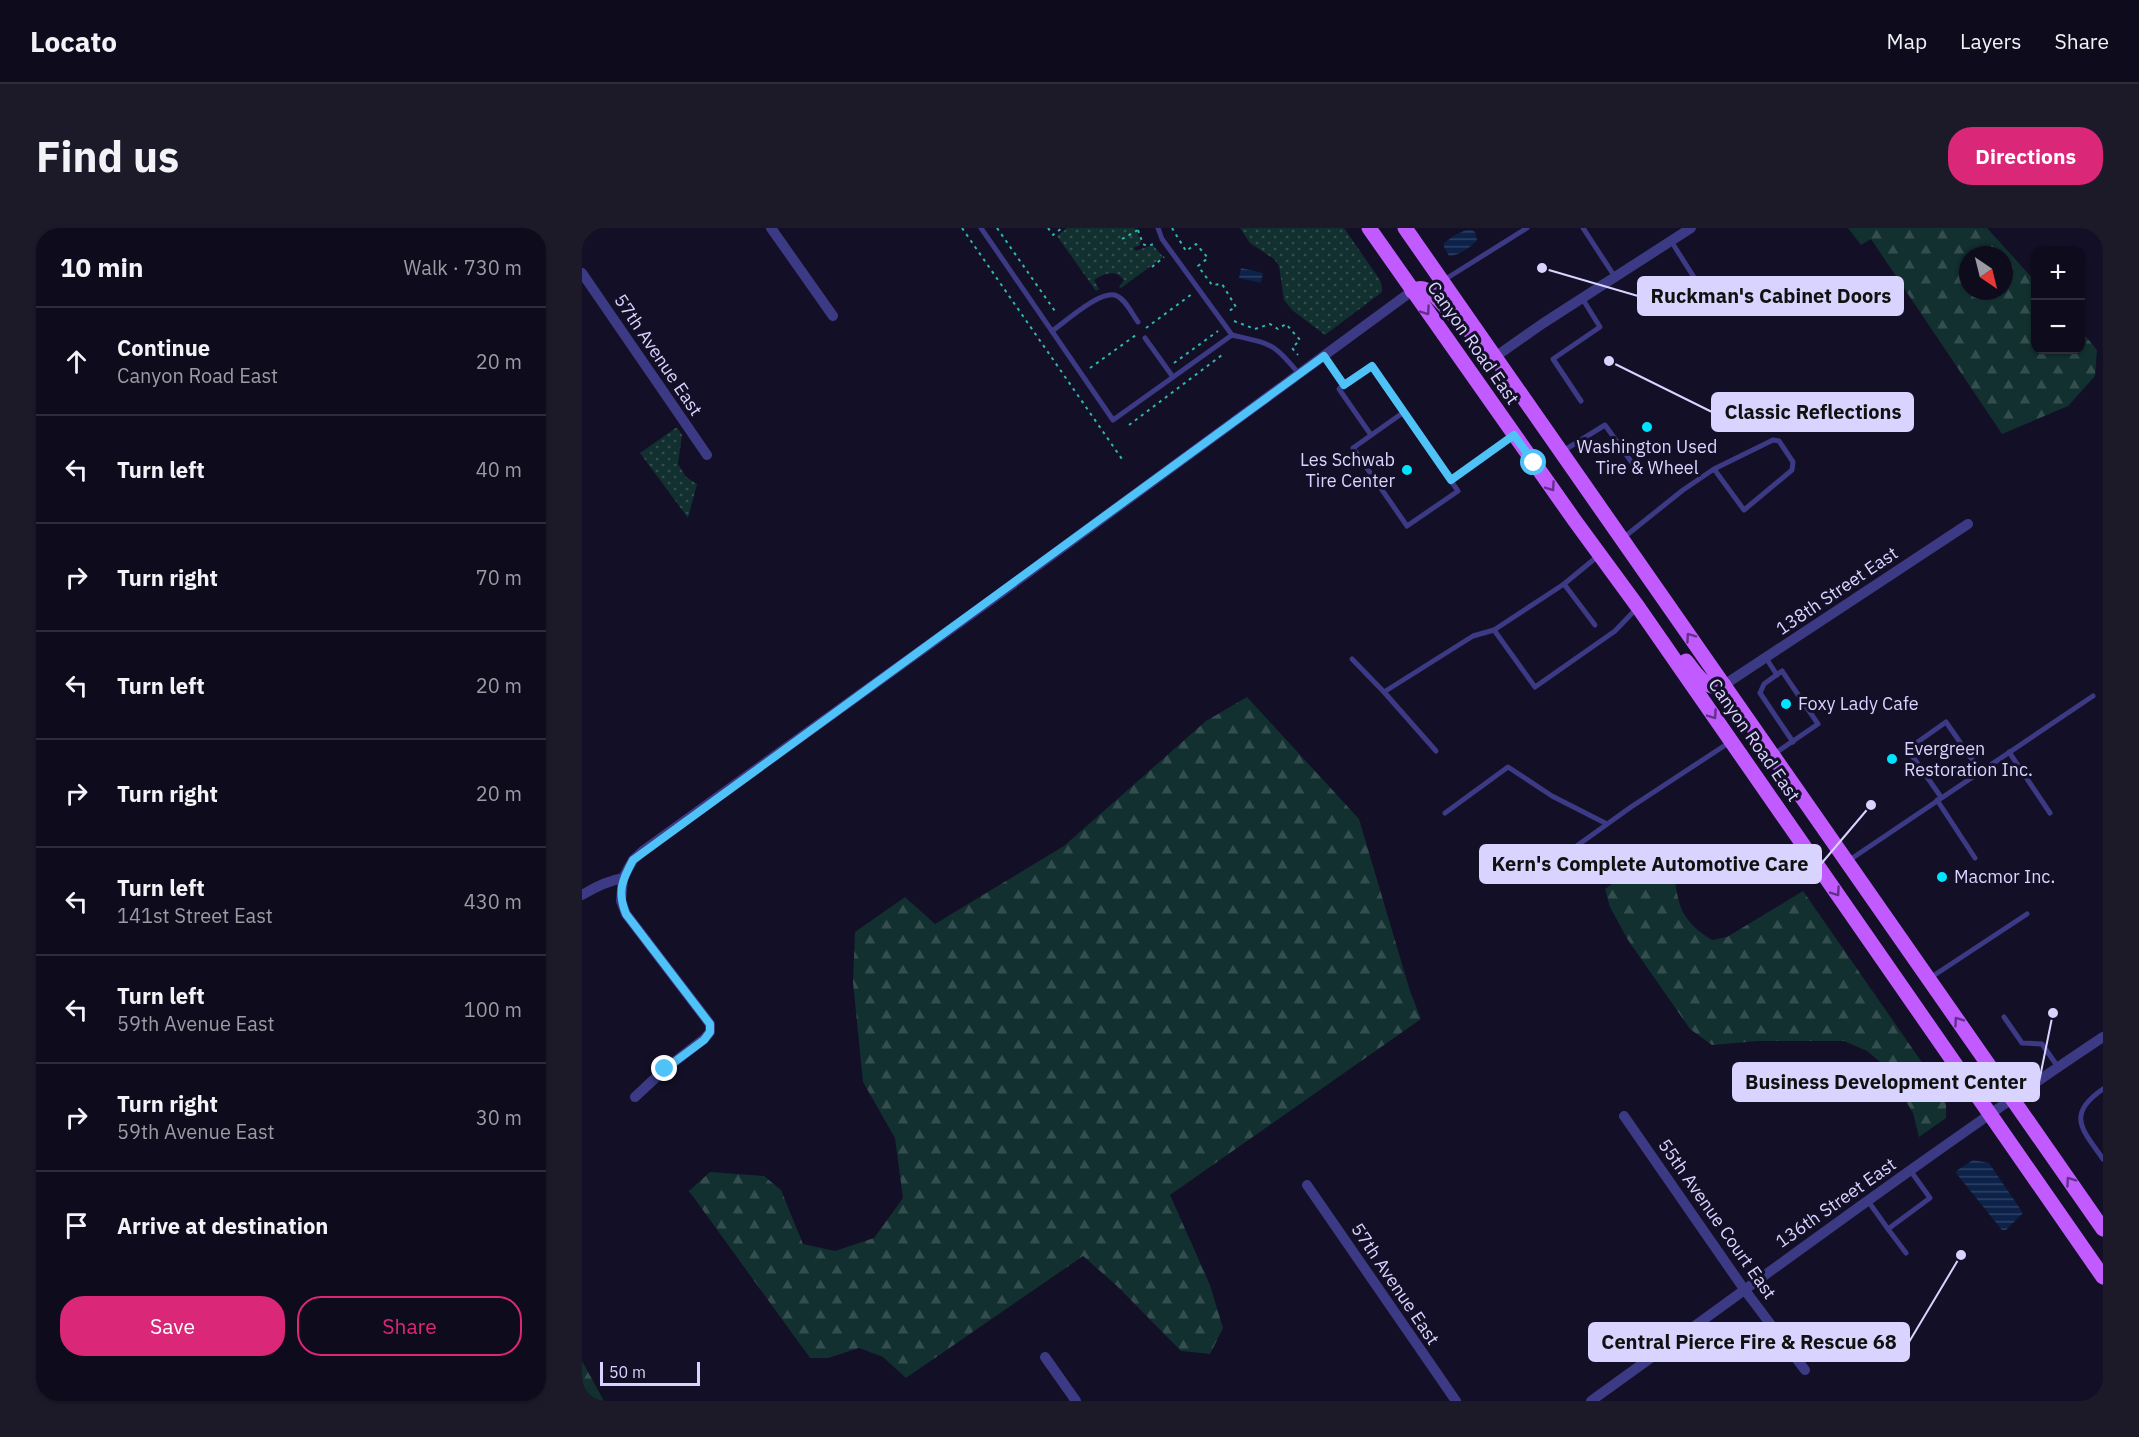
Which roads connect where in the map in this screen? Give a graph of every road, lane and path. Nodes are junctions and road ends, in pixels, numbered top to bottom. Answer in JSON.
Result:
{"nodes":[{"id":1,"x":771,"y":228,"type":"edge"},
{"id":2,"x":962,"y":228,"type":"edge"},
{"id":3,"x":981,"y":228,"type":"edge"},
{"id":4,"x":1048,"y":228,"type":"edge"},
{"id":5,"x":1062,"y":228,"type":"edge"},
{"id":6,"x":1158,"y":228,"type":"edge"},
{"id":7,"x":1172,"y":228,"type":"edge"},
{"id":8,"x":1370,"y":228,"type":"edge"},
{"id":9,"x":1405,"y":228,"type":"edge"},
{"id":10,"x":1527,"y":228,"type":"edge"},
{"id":11,"x":1583,"y":228,"type":"edge"},
{"id":12,"x":1691,"y":228,"type":"edge"},
{"id":13,"x":1137,"y":229,"type":"edge"},
{"id":14,"x":1122,"y":239,"type":"dead end"},
{"id":15,"x":1671,"y":241,"type":"junction"},
{"id":16,"x":1152,"y":267,"type":"dead end"},
{"id":17,"x":582,"y":273,"type":"edge"},
{"id":18,"x":1615,"y":277,"type":"junction"},
{"id":19,"x":1443,"y":281,"type":"junction"},
{"id":20,"x":1209,"y":282,"type":"junction"},
{"id":21,"x":585,"y":285,"type":"edge"},
{"id":22,"x":1199,"y":290,"type":"junction"},
{"id":23,"x":1412,"y":291,"type":"junction"},
{"id":24,"x":1582,"y":298,"type":"junction"},
{"id":25,"x":1716,"y":312,"type":"dead end"},
{"id":26,"x":1227,"y":313,"type":"dead end"},
{"id":27,"x":833,"y":316,"type":"dead end"},
{"id":28,"x":1232,"y":320,"type":"dead end"},
{"id":29,"x":1138,"y":322,"type":"dead end"},
{"id":30,"x":1052,"y":331,"type":"junction"},
{"id":31,"x":1232,"y":335,"type":"junction"},
{"id":32,"x":1145,"y":338,"type":"dead end"},
{"id":33,"x":1298,"y":355,"type":"dead end"},
{"id":34,"x":1324,"y":356,"type":"junction"},
{"id":35,"x":1495,"y":357,"type":"junction"},
{"id":36,"x":1088,"y":370,"type":"dead end"},
{"id":37,"x":1299,"y":374,"type":"junction"},
{"id":38,"x":1173,"y":377,"type":"junction"},
{"id":39,"x":1344,"y":385,"type":"junction"},
{"id":40,"x":1581,"y":401,"type":"dead end"},
{"id":41,"x":1404,"y":412,"type":"junction"},
{"id":42,"x":1371,"y":435,"type":"junction"},
{"id":43,"x":1514,"y":435,"type":"junction"},
{"id":44,"x":1561,"y":452,"type":"junction"},
{"id":45,"x":707,"y":455,"type":"dead end"},
{"id":46,"x":1124,"y":462,"type":"dead end"},
{"id":47,"x":1635,"y":467,"type":"dead end"},
{"id":48,"x":1714,"y":469,"type":"junction"},
{"id":49,"x":1451,"y":480,"type":"junction"},
{"id":50,"x":1968,"y":524,"type":"dead end"},
{"id":51,"x":1622,"y":539,"type":"junction"},
{"id":52,"x":1599,"y":555,"type":"junction"},
{"id":53,"x":1564,"y":584,"type":"junction"},
{"id":54,"x":1638,"y":607,"type":"junction"},
{"id":55,"x":1595,"y":626,"type":"dead end"},
{"id":56,"x":1494,"y":630,"type":"junction"},
{"id":57,"x":1352,"y":658,"type":"dead end"},
{"id":58,"x":1766,"y":658,"type":"junction"},
{"id":59,"x":1777,"y":675,"type":"junction"},
{"id":60,"x":1724,"y":686,"type":"junction"},
{"id":61,"x":1384,"y":692,"type":"junction"},
{"id":62,"x":2093,"y":696,"type":"dead end"},
{"id":63,"x":1731,"y":741,"type":"junction"},
{"id":64,"x":1793,"y":742,"type":"junction"},
{"id":65,"x":1436,"y":751,"type":"dead end"},
{"id":66,"x":2009,"y":752,"type":"junction"},
{"id":67,"x":1773,"y":755,"type":"junction"},
{"id":68,"x":1980,"y":771,"type":"junction"},
{"id":69,"x":1939,"y":799,"type":"junction"},
{"id":70,"x":1445,"y":813,"type":"dead end"},
{"id":71,"x":2050,"y":813,"type":"dead end"},
{"id":72,"x":1608,"y":824,"type":"junction"},
{"id":73,"x":1975,"y":858,"type":"dead end"},
{"id":74,"x":1847,"y":861,"type":"junction"},
{"id":75,"x":1536,"y":875,"type":"dead end"},
{"id":76,"x":622,"y":878,"type":"junction"},
{"id":77,"x":582,"y":895,"type":"edge"},
{"id":78,"x":2026,"y":914,"type":"dead end"},
{"id":79,"x":1929,"y":979,"type":"junction"},
{"id":80,"x":2004,"y":1017,"type":"dead end"},
{"id":81,"x":2103,"y":1037,"type":"edge"},
{"id":82,"x":2058,"y":1067,"type":"junction"},
{"id":83,"x":2103,"y":1089,"type":"edge"},
{"id":84,"x":635,"y":1097,"type":"dead end"},
{"id":85,"x":2012,"y":1098,"type":"junction"},
{"id":86,"x":1989,"y":1114,"type":"junction"},
{"id":87,"x":1624,"y":1116,"type":"dead end"},
{"id":88,"x":2103,"y":1160,"type":"edge"},
{"id":89,"x":1910,"y":1170,"type":"junction"},
{"id":90,"x":1307,"y":1185,"type":"dead end"},
{"id":91,"x":1868,"y":1201,"type":"junction"},
{"id":92,"x":1888,"y":1229,"type":"junction"},
{"id":93,"x":2103,"y":1229,"type":"edge"},
{"id":94,"x":1906,"y":1253,"type":"dead end"},
{"id":95,"x":2103,"y":1277,"type":"edge"},
{"id":96,"x":1744,"y":1288,"type":"junction"},
{"id":97,"x":1045,"y":1357,"type":"dead end"},
{"id":98,"x":1805,"y":1370,"type":"dead end"},
{"id":99,"x":1076,"y":1401,"type":"edge"},
{"id":100,"x":1456,"y":1401,"type":"edge"},
{"id":101,"x":1591,"y":1401,"type":"edge"}],
"edges":[{"from":1,"to":27,"type":"street"},
{"from":2,"to":46,"type":"path"},
{"from":3,"to":30,"type":"lane"},
{"from":4,"to":5,"type":"path"},
{"from":6,"to":22,"type":"lane"},
{"from":7,"to":20,"type":"path"},
{"from":8,"to":23,"type":"main road","name":"Canyon Road East"},
{"from":9,"to":19,"type":"main road","name":"Canyon Road East"},
{"from":10,"to":19,"type":"lane"},
{"from":11,"to":18,"type":"lane"},
{"from":12,"to":15,"type":"street"},
{"from":13,"to":14,"type":"path"},
{"from":13,"to":16,"type":"path"},
{"from":15,"to":18,"type":"street"},
{"from":15,"to":25,"type":"lane"},
{"from":17,"to":21,"type":"street","name":"57th Avenue East"},
{"from":18,"to":24,"type":"street"},
{"from":19,"to":35,"type":"main road","name":"Canyon Road East"},
{"from":20,"to":22,"type":"path"},
{"from":20,"to":26,"type":"path"},
{"from":21,"to":45,"type":"street","name":"57th Avenue East"},
{"from":22,"to":31,"type":"lane"},
{"from":22,"to":36,"type":"path"},
{"from":23,"to":34,"type":"street"},
{"from":23,"to":35,"type":"main road"},
{"from":23,"to":43,"type":"main road","name":"Canyon Road East","one_way":true},
{"from":24,"to":35,"type":"street"},
{"from":24,"to":40,"type":"lane"},
{"from":28,"to":33,"type":"path"},
{"from":29,"to":30,"type":"lane"},
{"from":30,"to":38,"type":"lane"},
{"from":31,"to":37,"type":"lane"},
{"from":31,"to":38,"type":"lane"},
{"from":32,"to":38,"type":"lane"},
{"from":34,"to":37,"type":"street"},
{"from":34,"to":39,"type":"lane"},
{"from":35,"to":44,"type":"main road","name":"Canyon Road East"},
{"from":37,"to":76,"type":"street"},
{"from":39,"to":41,"type":"lane"},
{"from":39,"to":42,"type":"lane"},
{"from":41,"to":42,"type":"lane"},
{"from":41,"to":49,"type":"lane"},
{"from":42,"to":49,"type":"lane"},
{"from":43,"to":49,"type":"lane"},
{"from":43,"to":52,"type":"main road","name":"Canyon Road East","one_way":true},
{"from":44,"to":47,"type":"lane"},
{"from":44,"to":51,"type":"main road","name":"Canyon Road East"},
{"from":48,"to":48,"type":"lane"},
{"from":48,"to":51,"type":"lane"},
{"from":50,"to":58,"type":"street","name":"138th Street East"},
{"from":60,"to":51,"type":"main road","name":"Canyon Road East","one_way":true},
{"from":52,"to":53,"type":"lane"},
{"from":52,"to":54,"type":"main road","name":"Canyon Road East"},
{"from":53,"to":55,"type":"lane"},
{"from":53,"to":56,"type":"lane"},
{"from":54,"to":56,"type":"lane"},
{"from":54,"to":60,"type":"main road"},
{"from":54,"to":63,"type":"main road","name":"Canyon Road East","one_way":true},
{"from":56,"to":61,"type":"lane"},
{"from":57,"to":61,"type":"lane"},
{"from":58,"to":59,"type":"lane"},
{"from":58,"to":60,"type":"street","name":"138th Street East"},
{"from":59,"to":64,"type":"lane"},
{"from":59,"to":64,"type":"lane"},
{"from":60,"to":67,"type":"main road","name":"Canyon Road East"},
{"from":61,"to":65,"type":"lane"},
{"from":62,"to":66,"type":"lane"},
{"from":63,"to":72,"type":"lane"},
{"from":63,"to":86,"type":"main road","name":"Canyon Road East","one_way":true},
{"from":64,"to":67,"type":"lane"},
{"from":66,"to":68,"type":"lane"},
{"from":66,"to":71,"type":"lane"},
{"from":67,"to":74,"type":"main road","name":"Canyon Road East"},
{"from":68,"to":69,"type":"lane"},
{"from":68,"to":69,"type":"lane"},
{"from":69,"to":73,"type":"lane"},
{"from":69,"to":74,"type":"lane"},
{"from":70,"to":72,"type":"lane"},
{"from":72,"to":75,"type":"lane"},
{"from":74,"to":79,"type":"main road","name":"Canyon Road East"},
{"from":76,"to":77,"type":"street"},
{"from":76,"to":84,"type":"street"},
{"from":78,"to":79,"type":"lane"},
{"from":85,"to":79,"type":"main road","name":"Canyon Road East","one_way":true},
{"from":80,"to":82,"type":"lane"},
{"from":81,"to":82,"type":"street","name":"136th Street East"},
{"from":82,"to":85,"type":"street","name":"136th Street East"},
{"from":83,"to":88,"type":"lane"},
{"from":85,"to":86,"type":"street","name":"136th Street East"},
{"from":93,"to":85,"type":"main road","name":"Canyon Road East","one_way":true},
{"from":86,"to":89,"type":"street","name":"136th Street East"},
{"from":86,"to":95,"type":"main road","name":"Canyon Road East"},
{"from":87,"to":96,"type":"street","name":"55th Avenue Court East"},
{"from":89,"to":91,"type":"street","name":"136th Street East"},
{"from":89,"to":92,"type":"lane"},
{"from":90,"to":100,"type":"street","name":"57th Avenue East"},
{"from":91,"to":92,"type":"lane"},
{"from":91,"to":96,"type":"street","name":"136th Street East"},
{"from":92,"to":94,"type":"lane"},
{"from":96,"to":98,"type":"street","name":"55th Avenue Court East"},
{"from":96,"to":101,"type":"street","name":"136th Street East"},
{"from":97,"to":99,"type":"street"}]}
